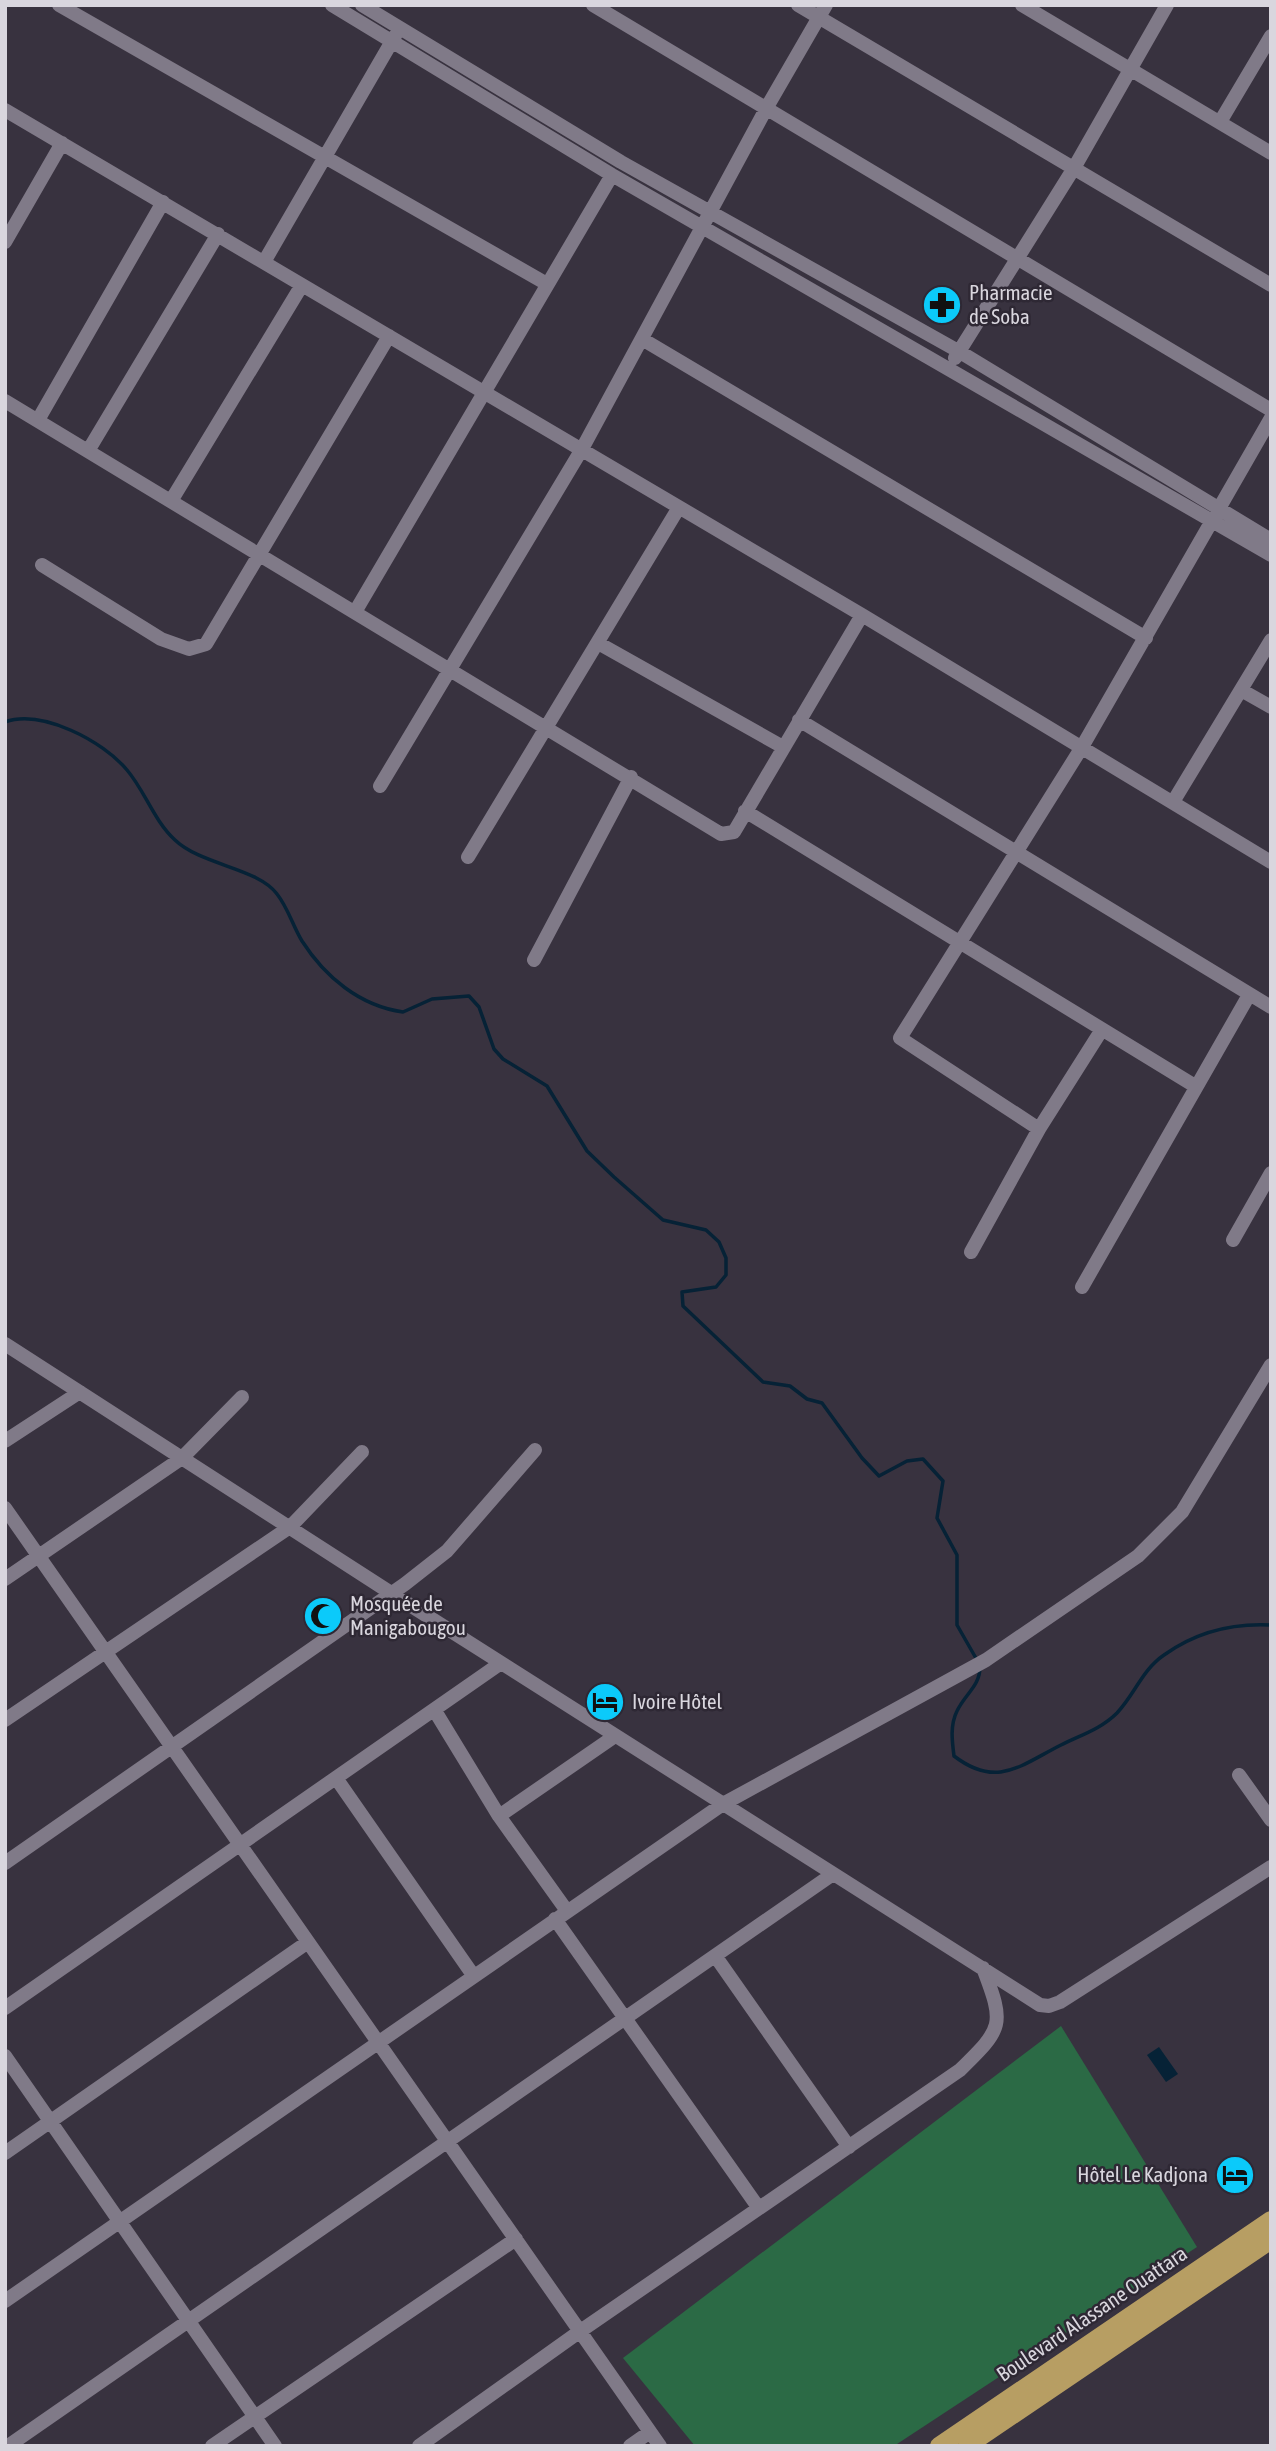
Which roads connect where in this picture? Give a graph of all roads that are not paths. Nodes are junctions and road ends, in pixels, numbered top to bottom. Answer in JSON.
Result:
{"nodes":[{"id":1,"x":59,"y":5,"type":"edge"},
{"id":2,"x":332,"y":5,"type":"edge"},
{"id":3,"x":362,"y":5,"type":"edge"},
{"id":4,"x":593,"y":5,"type":"edge"},
{"id":5,"x":797,"y":5,"type":"edge"},
{"id":6,"x":1167,"y":5,"type":"edge"},
{"id":7,"x":1030,"y":7,"type":"edge"},
{"id":8,"x":823,"y":12,"type":"edge"},
{"id":9,"x":400,"y":29,"type":"junction"},
{"id":10,"x":1271,"y":36,"type":"edge"},
{"id":11,"x":391,"y":43,"type":"junction"},
{"id":12,"x":1130,"y":69,"type":"junction"},
{"id":13,"x":767,"y":107,"type":"junction"},
{"id":14,"x":5,"y":110,"type":"edge"},
{"id":15,"x":1220,"y":122,"type":"junction"},
{"id":16,"x":62,"y":143,"type":"junction"},
{"id":17,"x":1271,"y":153,"type":"edge"},
{"id":18,"x":323,"y":157,"type":"junction"},
{"id":19,"x":1073,"y":168,"type":"junction"},
{"id":20,"x":612,"y":175,"type":"junction"},
{"id":21,"x":163,"y":202,"type":"junction"},
{"id":22,"x":710,"y":214,"type":"junction"},
{"id":23,"x":704,"y":227,"type":"junction"},
{"id":24,"x":218,"y":234,"type":"junction"},
{"id":25,"x":5,"y":242,"type":"edge"},
{"id":26,"x":1018,"y":259,"type":"junction"},
{"id":27,"x":264,"y":262,"type":"junction"},
{"id":28,"x":547,"y":284,"type":"junction"},
{"id":29,"x":302,"y":285,"type":"junction"},
{"id":30,"x":1271,"y":285,"type":"edge"},
{"id":31,"x":388,"y":335,"type":"junction"},
{"id":32,"x":642,"y":339,"type":"junction"},
{"id":33,"x":960,"y":352,"type":"junction"},
{"id":34,"x":950,"y":367,"type":"junction"},
{"id":35,"x":484,"y":392,"type":"junction"},
{"id":36,"x":5,"y":401,"type":"edge"},
{"id":37,"x":1271,"y":410,"type":"edge"},
{"id":38,"x":1271,"y":418,"type":"edge"},
{"id":39,"x":38,"y":420,"type":"junction"},
{"id":40,"x":582,"y":449,"type":"junction"},
{"id":41,"x":88,"y":451,"type":"junction"},
{"id":42,"x":171,"y":501,"type":"junction"},
{"id":43,"x":678,"y":509,"type":"junction"},
{"id":44,"x":1215,"y":514,"type":"junction"},
{"id":45,"x":1271,"y":540,"type":"edge"},
{"id":46,"x":260,"y":554,"type":"junction"},
{"id":47,"x":1271,"y":555,"type":"edge"},
{"id":48,"x":42,"y":565,"type":"dead end"},
{"id":49,"x":355,"y":611,"type":"junction"},
{"id":50,"x":862,"y":615,"type":"junction"},
{"id":51,"x":1146,"y":638,"type":"junction"},
{"id":52,"x":1271,"y":640,"type":"edge"},
{"id":53,"x":598,"y":643,"type":"junction"},
{"id":54,"x":450,"y":669,"type":"junction"},
{"id":55,"x":1241,"y":690,"type":"junction"},
{"id":56,"x":1271,"y":707,"type":"edge"},
{"id":57,"x":799,"y":720,"type":"junction"},
{"id":58,"x":546,"y":727,"type":"junction"},
{"id":59,"x":783,"y":747,"type":"junction"},
{"id":60,"x":1082,"y":747,"type":"junction"},
{"id":61,"x":631,"y":777,"type":"junction"},
{"id":62,"x":380,"y":786,"type":"dead end"},
{"id":63,"x":1172,"y":802,"type":"junction"},
{"id":64,"x":745,"y":811,"type":"junction"},
{"id":65,"x":1016,"y":852,"type":"junction"},
{"id":66,"x":468,"y":857,"type":"dead end"},
{"id":67,"x":1271,"y":862,"type":"edge"},
{"id":68,"x":960,"y":944,"type":"junction"},
{"id":69,"x":534,"y":960,"type":"dead end"},
{"id":70,"x":1249,"y":995,"type":"junction"},
{"id":71,"x":1271,"y":1007,"type":"edge"},
{"id":72,"x":1101,"y":1031,"type":"junction"},
{"id":73,"x":1195,"y":1086,"type":"junction"},
{"id":74,"x":1039,"y":1129,"type":"junction"},
{"id":75,"x":1271,"y":1173,"type":"edge"},
{"id":76,"x":1233,"y":1240,"type":"dead end"},
{"id":77,"x":971,"y":1252,"type":"dead end"},
{"id":78,"x":1083,"y":1287,"type":"dead end"},
{"id":79,"x":5,"y":1344,"type":"edge"},
{"id":80,"x":1271,"y":1365,"type":"edge"},
{"id":81,"x":80,"y":1392,"type":"junction"},
{"id":82,"x":242,"y":1397,"type":"dead end"},
{"id":83,"x":5,"y":1441,"type":"edge"},
{"id":84,"x":535,"y":1450,"type":"dead end"},
{"id":85,"x":362,"y":1452,"type":"dead end"},
{"id":86,"x":182,"y":1458,"type":"junction"},
{"id":87,"x":5,"y":1508,"type":"edge"},
{"id":88,"x":290,"y":1527,"type":"junction"},
{"id":89,"x":39,"y":1556,"type":"junction"},
{"id":90,"x":5,"y":1580,"type":"edge"},
{"id":91,"x":391,"y":1594,"type":"junction"},
{"id":92,"x":106,"y":1649,"type":"junction"},
{"id":93,"x":501,"y":1663,"type":"junction"},
{"id":94,"x":435,"y":1711,"type":"junction"},
{"id":95,"x":5,"y":1720,"type":"edge"},
{"id":96,"x":615,"y":1735,"type":"junction"},
{"id":97,"x":172,"y":1746,"type":"junction"},
{"id":98,"x":1239,"y":1776,"type":"dead end"},
{"id":99,"x":336,"y":1778,"type":"junction"},
{"id":100,"x":723,"y":1804,"type":"junction"},
{"id":101,"x":499,"y":1816,"type":"junction"},
{"id":102,"x":1271,"y":1820,"type":"edge"},
{"id":103,"x":241,"y":1844,"type":"junction"},
{"id":104,"x":5,"y":1863,"type":"edge"},
{"id":105,"x":1271,"y":1867,"type":"edge"},
{"id":106,"x":832,"y":1874,"type":"junction"},
{"id":107,"x":561,"y":1915,"type":"junction"},
{"id":108,"x":308,"y":1942,"type":"junction"},
{"id":109,"x":716,"y":1957,"type":"junction"},
{"id":110,"x":983,"y":1968,"type":"junction"},
{"id":111,"x":473,"y":1975,"type":"junction"},
{"id":112,"x":5,"y":2008,"type":"edge"},
{"id":113,"x":624,"y":2020,"type":"junction"},
{"id":114,"x":377,"y":2042,"type":"junction"},
{"id":115,"x":5,"y":2056,"type":"edge"},
{"id":116,"x":51,"y":2122,"type":"junction"},
{"id":117,"x":447,"y":2141,"type":"junction"},
{"id":118,"x":849,"y":2147,"type":"junction"},
{"id":119,"x":5,"y":2153,"type":"edge"},
{"id":120,"x":758,"y":2207,"type":"junction"},
{"id":121,"x":121,"y":2220,"type":"junction"},
{"id":122,"x":1271,"y":2220,"type":"edge"},
{"id":123,"x":516,"y":2239,"type":"junction"},
{"id":124,"x":1271,"y":2240,"type":"edge"},
{"id":125,"x":5,"y":2301,"type":"edge"},
{"id":126,"x":1149,"y":2313,"type":"junction"},
{"id":127,"x":189,"y":2318,"type":"junction"},
{"id":128,"x":579,"y":2332,"type":"junction"},
{"id":129,"x":255,"y":2416,"type":"junction"},
{"id":130,"x":650,"y":2432,"type":"junction"},
{"id":131,"x":944,"y":2444,"type":"edge"},
{"id":132,"x":8,"y":2446,"type":"edge"},
{"id":133,"x":212,"y":2446,"type":"edge"},
{"id":134,"x":275,"y":2446,"type":"edge"},
{"id":135,"x":419,"y":2446,"type":"edge"},
{"id":136,"x":629,"y":2446,"type":"edge"},
{"id":137,"x":660,"y":2446,"type":"edge"},
{"id":138,"x":967,"y":2446,"type":"edge"}],
"edges":[{"from":1,"to":18,"type":"street"},
{"from":2,"to":11,"type":"street"},
{"from":3,"to":9,"type":"street"},
{"from":4,"to":13,"type":"street"},
{"from":5,"to":8,"type":"street"},
{"from":6,"to":12,"type":"street"},
{"from":7,"to":12,"type":"street"},
{"from":8,"to":13,"type":"street"},
{"from":8,"to":19,"type":"street"},
{"from":9,"to":11,"type":"street"},
{"from":9,"to":22,"type":"street"},
{"from":10,"to":15,"type":"street"},
{"from":11,"to":18,"type":"street"},
{"from":11,"to":20,"type":"street"},
{"from":12,"to":15,"type":"street"},
{"from":12,"to":19,"type":"street"},
{"from":13,"to":22,"type":"street"},
{"from":13,"to":26,"type":"street"},
{"from":14,"to":16,"type":"street"},
{"from":15,"to":17,"type":"street"},
{"from":16,"to":21,"type":"street"},
{"from":16,"to":25,"type":"street"},
{"from":18,"to":27,"type":"street"},
{"from":18,"to":28,"type":"street"},
{"from":19,"to":26,"type":"street"},
{"from":19,"to":30,"type":"street"},
{"from":20,"to":23,"type":"street"},
{"from":20,"to":28,"type":"street"},
{"from":21,"to":24,"type":"street"},
{"from":21,"to":39,"type":"street"},
{"from":22,"to":23,"type":"street"},
{"from":22,"to":33,"type":"street"},
{"from":23,"to":32,"type":"street"},
{"from":23,"to":34,"type":"street"},
{"from":24,"to":27,"type":"street"},
{"from":24,"to":41,"type":"street"},
{"from":26,"to":33,"type":"street"},
{"from":26,"to":37,"type":"street"},
{"from":27,"to":29,"type":"street"},
{"from":28,"to":35,"type":"street"},
{"from":29,"to":31,"type":"street"},
{"from":29,"to":42,"type":"street"},
{"from":31,"to":35,"type":"street"},
{"from":31,"to":46,"type":"street"},
{"from":32,"to":40,"type":"street"},
{"from":32,"to":51,"type":"street"},
{"from":33,"to":34,"type":"street"},
{"from":33,"to":44,"type":"street"},
{"from":34,"to":44,"type":"street"},
{"from":35,"to":40,"type":"street"},
{"from":35,"to":49,"type":"street"},
{"from":36,"to":39,"type":"street"},
{"from":38,"to":44,"type":"street"},
{"from":39,"to":41,"type":"street"},
{"from":40,"to":43,"type":"street"},
{"from":40,"to":54,"type":"street"},
{"from":41,"to":42,"type":"street"},
{"from":42,"to":46,"type":"street"},
{"from":43,"to":50,"type":"street"},
{"from":43,"to":53,"type":"street"},
{"from":44,"to":45,"type":"street"},
{"from":44,"to":47,"type":"street"},
{"from":44,"to":51,"type":"street"},
{"from":46,"to":48,"type":"street"},
{"from":46,"to":49,"type":"street"},
{"from":49,"to":54,"type":"street"},
{"from":50,"to":57,"type":"street"},
{"from":50,"to":60,"type":"street"},
{"from":51,"to":60,"type":"street"},
{"from":52,"to":55,"type":"street"},
{"from":53,"to":58,"type":"street"},
{"from":53,"to":59,"type":"street"},
{"from":54,"to":58,"type":"street"},
{"from":54,"to":62,"type":"street"},
{"from":55,"to":56,"type":"street"},
{"from":55,"to":63,"type":"street"},
{"from":57,"to":59,"type":"street"},
{"from":57,"to":65,"type":"street"},
{"from":58,"to":61,"type":"street"},
{"from":58,"to":66,"type":"street"},
{"from":59,"to":64,"type":"street"},
{"from":60,"to":63,"type":"street"},
{"from":60,"to":65,"type":"street"},
{"from":61,"to":64,"type":"street"},
{"from":61,"to":69,"type":"street"},
{"from":63,"to":67,"type":"street"},
{"from":64,"to":68,"type":"street"},
{"from":65,"to":68,"type":"street"},
{"from":65,"to":70,"type":"street"},
{"from":68,"to":72,"type":"street"},
{"from":68,"to":74,"type":"street"},
{"from":70,"to":71,"type":"street"},
{"from":70,"to":73,"type":"street"},
{"from":72,"to":73,"type":"street"},
{"from":72,"to":74,"type":"street"},
{"from":73,"to":78,"type":"street"},
{"from":74,"to":77,"type":"street"},
{"from":75,"to":76,"type":"street"},
{"from":79,"to":81,"type":"street"},
{"from":80,"to":100,"type":"street"},
{"from":81,"to":83,"type":"street"},
{"from":81,"to":86,"type":"street"},
{"from":82,"to":86,"type":"street"},
{"from":84,"to":91,"type":"street"},
{"from":85,"to":88,"type":"street"},
{"from":86,"to":88,"type":"street"},
{"from":86,"to":89,"type":"street"},
{"from":87,"to":89,"type":"street"},
{"from":88,"to":91,"type":"street"},
{"from":88,"to":92,"type":"street"},
{"from":89,"to":90,"type":"street"},
{"from":89,"to":92,"type":"street"},
{"from":91,"to":93,"type":"street"},
{"from":91,"to":97,"type":"street"},
{"from":92,"to":95,"type":"street"},
{"from":92,"to":97,"type":"street"},
{"from":93,"to":94,"type":"street"},
{"from":93,"to":96,"type":"street"},
{"from":94,"to":99,"type":"street"},
{"from":94,"to":101,"type":"street"},
{"from":96,"to":100,"type":"street"},
{"from":96,"to":101,"type":"street"},
{"from":97,"to":103,"type":"street"},
{"from":97,"to":104,"type":"street"},
{"from":98,"to":102,"type":"street"},
{"from":99,"to":103,"type":"street"},
{"from":99,"to":111,"type":"street"},
{"from":100,"to":106,"type":"street"},
{"from":100,"to":107,"type":"street"},
{"from":101,"to":107,"type":"street"},
{"from":103,"to":108,"type":"street"},
{"from":103,"to":112,"type":"street"},
{"from":105,"to":110,"type":"street"},
{"from":106,"to":109,"type":"street"},
{"from":106,"to":110,"type":"street"},
{"from":107,"to":111,"type":"street"},
{"from":107,"to":113,"type":"street"},
{"from":108,"to":114,"type":"street"},
{"from":108,"to":116,"type":"street"},
{"from":109,"to":113,"type":"street"},
{"from":109,"to":118,"type":"street"},
{"from":110,"to":118,"type":"street"},
{"from":111,"to":114,"type":"street"},
{"from":113,"to":117,"type":"street"},
{"from":113,"to":120,"type":"street"},
{"from":114,"to":117,"type":"street"},
{"from":114,"to":121,"type":"street"},
{"from":115,"to":116,"type":"street"},
{"from":116,"to":119,"type":"street"},
{"from":116,"to":121,"type":"street"},
{"from":117,"to":123,"type":"street"},
{"from":117,"to":127,"type":"street"},
{"from":118,"to":120,"type":"street"},
{"from":120,"to":128,"type":"street"},
{"from":121,"to":125,"type":"street"},
{"from":121,"to":127,"type":"street"},
{"from":122,"to":126,"type":"main road","name":"Boulevard Alassane Ouattara"},
{"from":123,"to":128,"type":"street"},
{"from":123,"to":129,"type":"street"},
{"from":124,"to":126,"type":"main road","name":"Boulevard Alassane Ouattara"},
{"from":126,"to":131,"type":"main road","name":"Boulevard Alassane Ouattara"},
{"from":126,"to":138,"type":"main road","name":"Boulevard Alassane Ouattara"},
{"from":127,"to":129,"type":"street"},
{"from":127,"to":132,"type":"street"},
{"from":128,"to":130,"type":"street"},
{"from":128,"to":135,"type":"street"},
{"from":129,"to":133,"type":"street"},
{"from":129,"to":134,"type":"street"},
{"from":130,"to":136,"type":"street"},
{"from":130,"to":137,"type":"street"}]}
